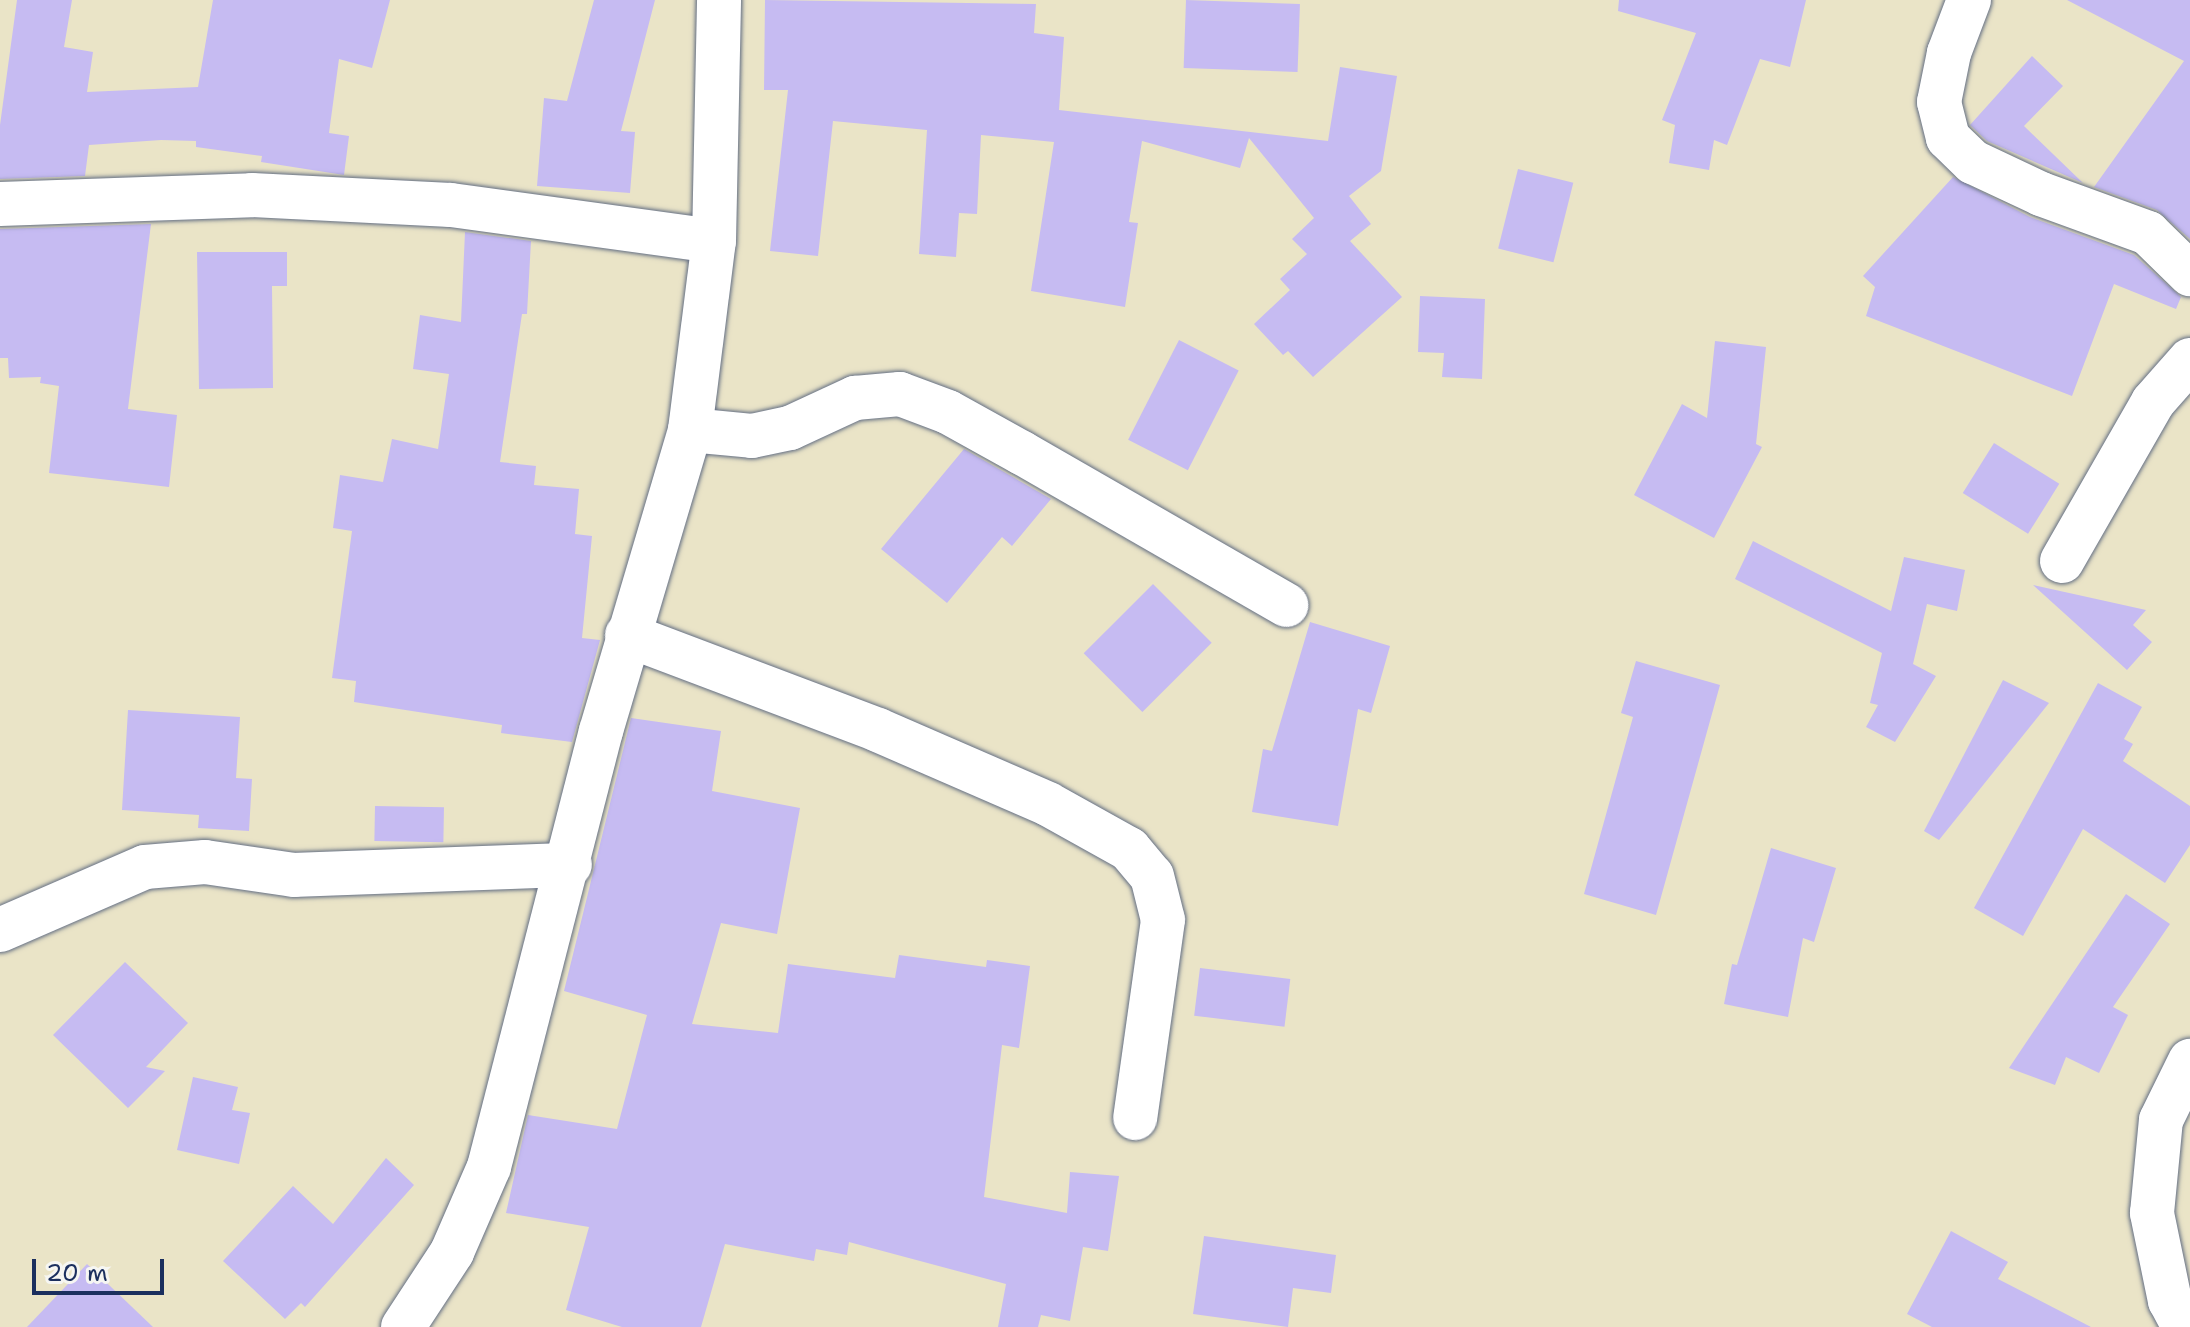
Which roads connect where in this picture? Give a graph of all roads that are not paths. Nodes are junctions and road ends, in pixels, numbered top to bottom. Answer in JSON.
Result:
{"nodes":[{"id":1,"x":719,"y":0,"type":"edge"},
{"id":2,"x":1969,"y":0,"type":"edge"},
{"id":3,"x":0,"y":204,"type":"edge"},
{"id":4,"x":714,"y":241,"type":"junction"},
{"id":5,"x":2190,"y":274,"type":"edge"},
{"id":6,"x":2190,"y":360,"type":"edge"},
{"id":7,"x":690,"y":430,"type":"junction"},
{"id":8,"x":2062,"y":561,"type":"dead end"},
{"id":9,"x":1286,"y":605,"type":"dead end"},
{"id":10,"x":627,"y":635,"type":"junction"},
{"id":11,"x":570,"y":865,"type":"junction"},
{"id":12,"x":0,"y":930,"type":"edge"},
{"id":13,"x":2190,"y":1061,"type":"edge"},
{"id":14,"x":1135,"y":1118,"type":"dead end"},
{"id":15,"x":403,"y":1327,"type":"edge"},
{"id":16,"x":2184,"y":1327,"type":"edge"}],
"edges":[{"from":1,"to":4,"type":"street"},
{"from":2,"to":5,"type":"street"},
{"from":3,"to":4,"type":"street"},
{"from":4,"to":7,"type":"street"},
{"from":6,"to":8,"type":"street"},
{"from":7,"to":9,"type":"street"},
{"from":7,"to":10,"type":"street"},
{"from":10,"to":11,"type":"street"},
{"from":10,"to":14,"type":"street"},
{"from":11,"to":12,"type":"street"},
{"from":11,"to":15,"type":"street"},
{"from":13,"to":16,"type":"street"}]}
